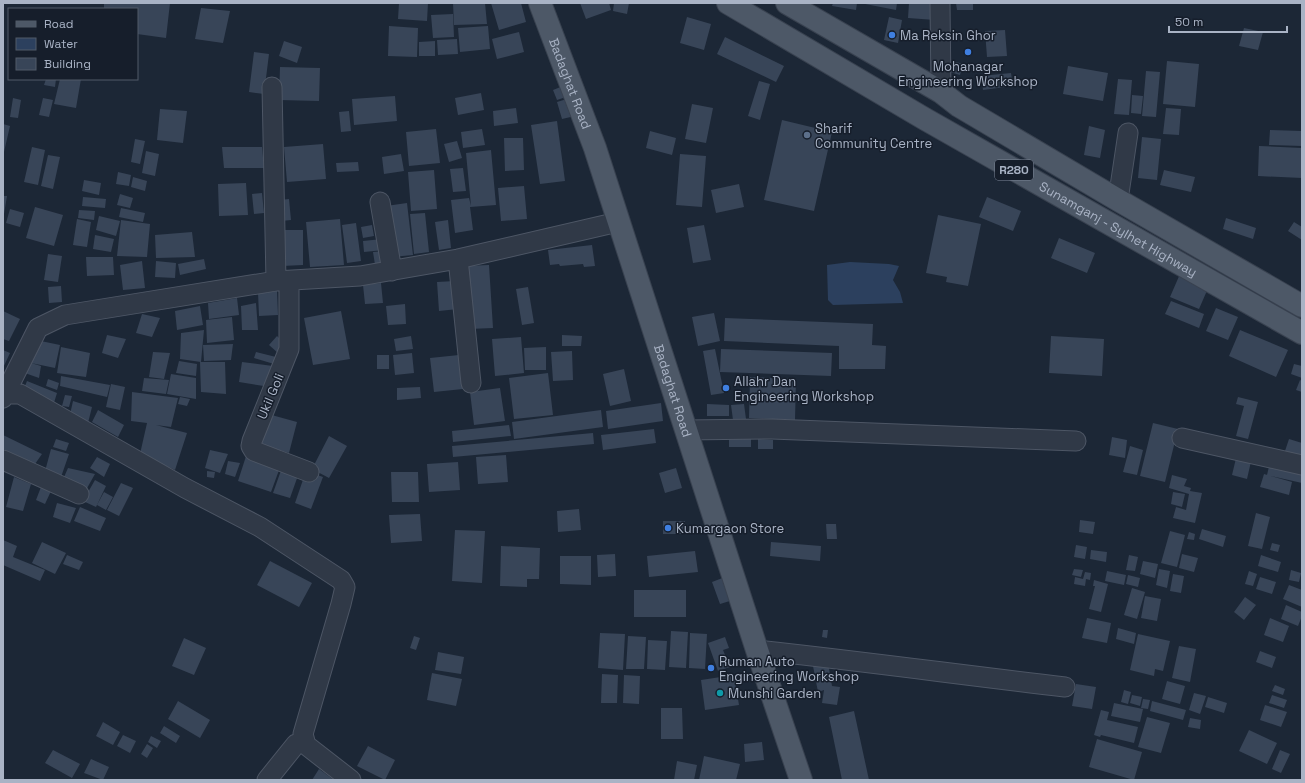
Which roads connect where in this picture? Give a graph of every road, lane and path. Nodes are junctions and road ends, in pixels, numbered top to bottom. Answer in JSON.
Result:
{"nodes":[{"id":1,"x":540,"y":3,"type":"edge"},
{"id":2,"x":728,"y":3,"type":"edge"},
{"id":3,"x":788,"y":3,"type":"edge"},
{"id":4,"x":940,"y":3,"type":"edge"},
{"id":5,"x":828,"y":28,"type":"junction"},
{"id":6,"x":813,"y":53,"type":"junction"},
{"id":7,"x":272,"y":87,"type":"dead end"},
{"id":8,"x":941,"y":92,"type":"junction"},
{"id":9,"x":1128,"y":133,"type":"dead end"},
{"id":10,"x":1118,"y":200,"type":"junction"},
{"id":11,"x":380,"y":202,"type":"dead end"},
{"id":12,"x":618,"y":222,"type":"junction"},
{"id":13,"x":458,"y":259,"type":"junction"},
{"id":14,"x":392,"y":271,"type":"junction"},
{"id":15,"x":282,"y":281,"type":"junction"},
{"id":16,"x":1302,"y":306,"type":"edge"},
{"id":17,"x":1302,"y":333,"type":"edge"},
{"id":18,"x":471,"y":383,"type":"dead end"},
{"id":19,"x":5,"y":390,"type":"edge"},
{"id":20,"x":685,"y":430,"type":"junction"},
{"id":21,"x":1182,"y":438,"type":"dead end"},
{"id":22,"x":1076,"y":441,"type":"dead end"},
{"id":23,"x":3,"y":460,"type":"edge"},
{"id":24,"x":1302,"y":464,"type":"edge"},
{"id":25,"x":309,"y":472,"type":"dead end"},
{"id":26,"x":79,"y":494,"type":"dead end"},
{"id":27,"x":757,"y":650,"type":"junction"},
{"id":28,"x":1065,"y":687,"type":"dead end"},
{"id":29,"x":305,"y":742,"type":"junction"},
{"id":30,"x":267,"y":780,"type":"edge"},
{"id":31,"x":351,"y":780,"type":"edge"},
{"id":32,"x":800,"y":780,"type":"edge"}],
"edges":[{"from":1,"to":12,"type":"main road","name":"Badaghat Road"},
{"from":2,"to":6,"type":"main road","name":"Sunamganj - Sylhet Highway","number":"R280"},
{"from":3,"to":5,"type":"main road","name":"Sunamganj - Sylhet Highway","number":"R280"},
{"from":4,"to":8,"type":"street"},
{"from":5,"to":6,"type":"main road"},
{"from":5,"to":8,"type":"main road","name":"Sunamganj - Sylhet Highway","number":"R280"},
{"from":6,"to":17,"type":"main road","name":"Sunamganj - Sylhet Highway","number":"R280"},
{"from":7,"to":15,"type":"street"},
{"from":8,"to":10,"type":"main road","name":"Sunamganj - Sylhet Highway","number":"R280"},
{"from":9,"to":10,"type":"street"},
{"from":10,"to":16,"type":"main road","name":"Sunamganj - Sylhet Highway","number":"R280"},
{"from":11,"to":14,"type":"street"},
{"from":12,"to":13,"type":"street"},
{"from":12,"to":20,"type":"main road","name":"Badaghat Road"},
{"from":13,"to":14,"type":"street"},
{"from":13,"to":18,"type":"street"},
{"from":14,"to":15,"type":"street"},
{"from":15,"to":19,"type":"street"},
{"from":15,"to":25,"type":"street","name":"Ukil Goli"},
{"from":19,"to":29,"type":"street"},
{"from":20,"to":22,"type":"street"},
{"from":20,"to":27,"type":"main road","name":"Badaghat Road"},
{"from":21,"to":24,"type":"street"},
{"from":23,"to":26,"type":"street"},
{"from":27,"to":28,"type":"street"},
{"from":27,"to":32,"type":"main road","name":"Badaghat Road"},
{"from":29,"to":30,"type":"street"},
{"from":29,"to":31,"type":"street"}]}
